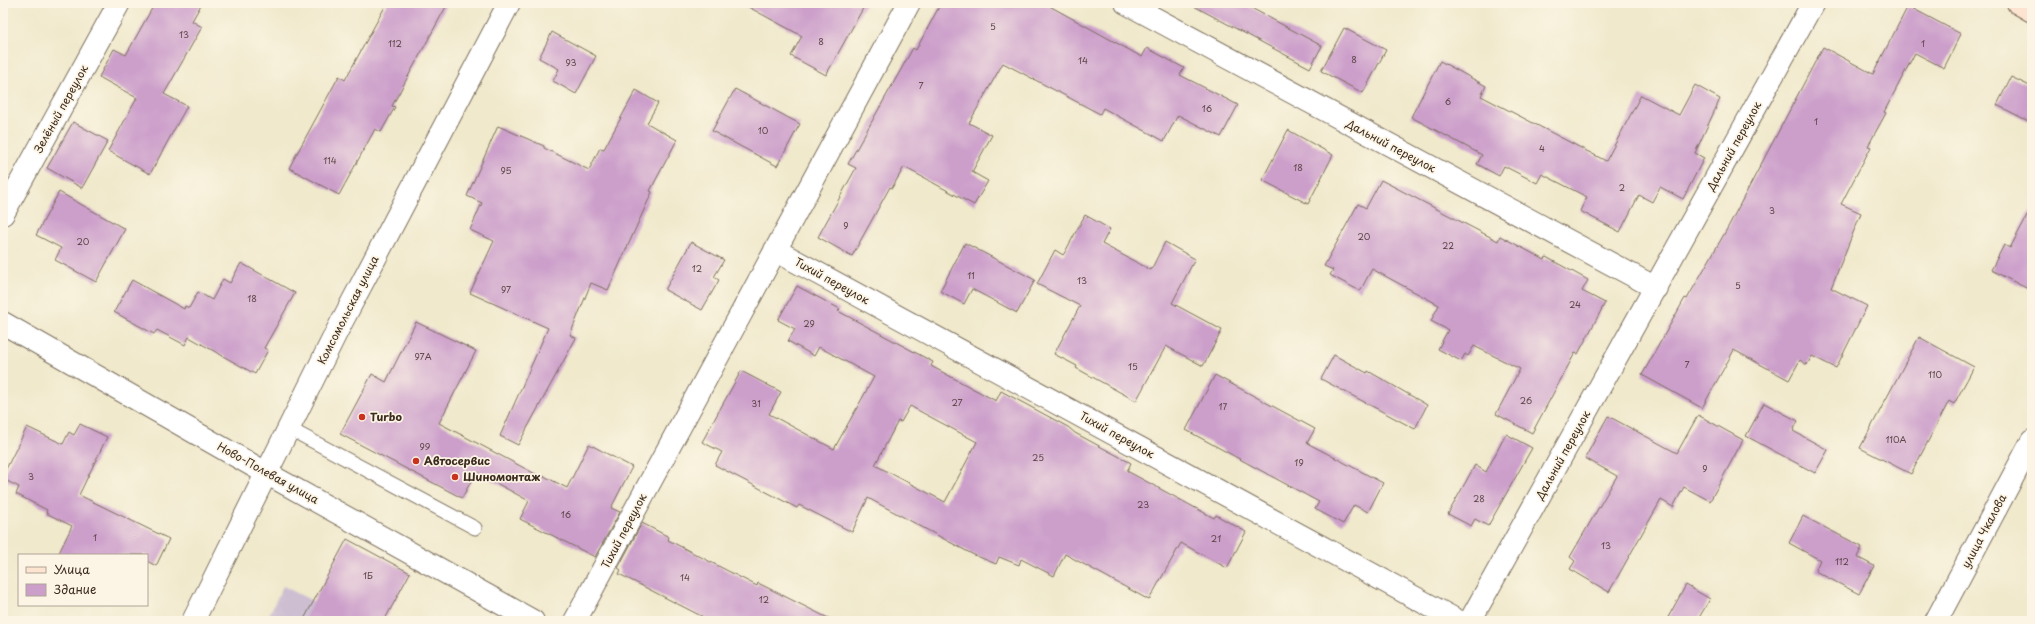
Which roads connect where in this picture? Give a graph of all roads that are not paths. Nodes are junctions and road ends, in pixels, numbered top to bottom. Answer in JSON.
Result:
{"nodes":[{"id":1,"x":119,"y":3,"type":"edge"},
{"id":2,"x":509,"y":3,"type":"edge"},
{"id":3,"x":909,"y":3,"type":"edge"},
{"id":4,"x":1126,"y":3,"type":"edge"},
{"id":5,"x":1813,"y":3,"type":"edge"},
{"id":6,"x":2018,"y":3,"type":"edge"},
{"id":7,"x":2032,"y":11,"type":"edge"},
{"id":8,"x":3,"y":214,"type":"edge"},
{"id":9,"x":775,"y":250,"type":"junction"},
{"id":10,"x":1656,"y":288,"type":"junction"},
{"id":11,"x":3,"y":323,"type":"edge"},
{"id":12,"x":288,"y":428,"type":"junction"},
{"id":13,"x":2032,"y":441,"type":"edge"},
{"id":14,"x":266,"y":472,"type":"junction"},
{"id":15,"x":476,"y":528,"type":"dead end"},
{"id":16,"x":195,"y":620,"type":"edge"},
{"id":17,"x":533,"y":621,"type":"edge"},
{"id":18,"x":575,"y":621,"type":"edge"},
{"id":19,"x":1458,"y":621,"type":"edge"},
{"id":20,"x":1470,"y":621,"type":"edge"},
{"id":21,"x":1936,"y":621,"type":"edge"}],
"edges":[{"from":1,"to":8,"type":"street","name":"Зелёный переулок"},
{"from":2,"to":12,"type":"street","name":"Комсомольская улица"},
{"from":3,"to":9,"type":"street","name":"Тихий переулок"},
{"from":4,"to":10,"type":"street","name":"Дальний переулок"},
{"from":5,"to":10,"type":"street","name":"Дальний переулок"},
{"from":6,"to":7,"type":"main road"},
{"from":9,"to":18,"type":"street","name":"Тихий переулок"},
{"from":9,"to":19,"type":"street","name":"Тихий переулок"},
{"from":10,"to":20,"type":"street","name":"Дальний переулок"},
{"from":11,"to":14,"type":"street","name":"Ново-Полевая улица"},
{"from":12,"to":14,"type":"street","name":"Комсомольская улица"},
{"from":12,"to":15,"type":"lane"},
{"from":13,"to":21,"type":"street","name":"улица Чкалова"},
{"from":14,"to":16,"type":"street","name":"Комсомольская улица"},
{"from":14,"to":17,"type":"street","name":"Ново-Полевая улица"}]}
